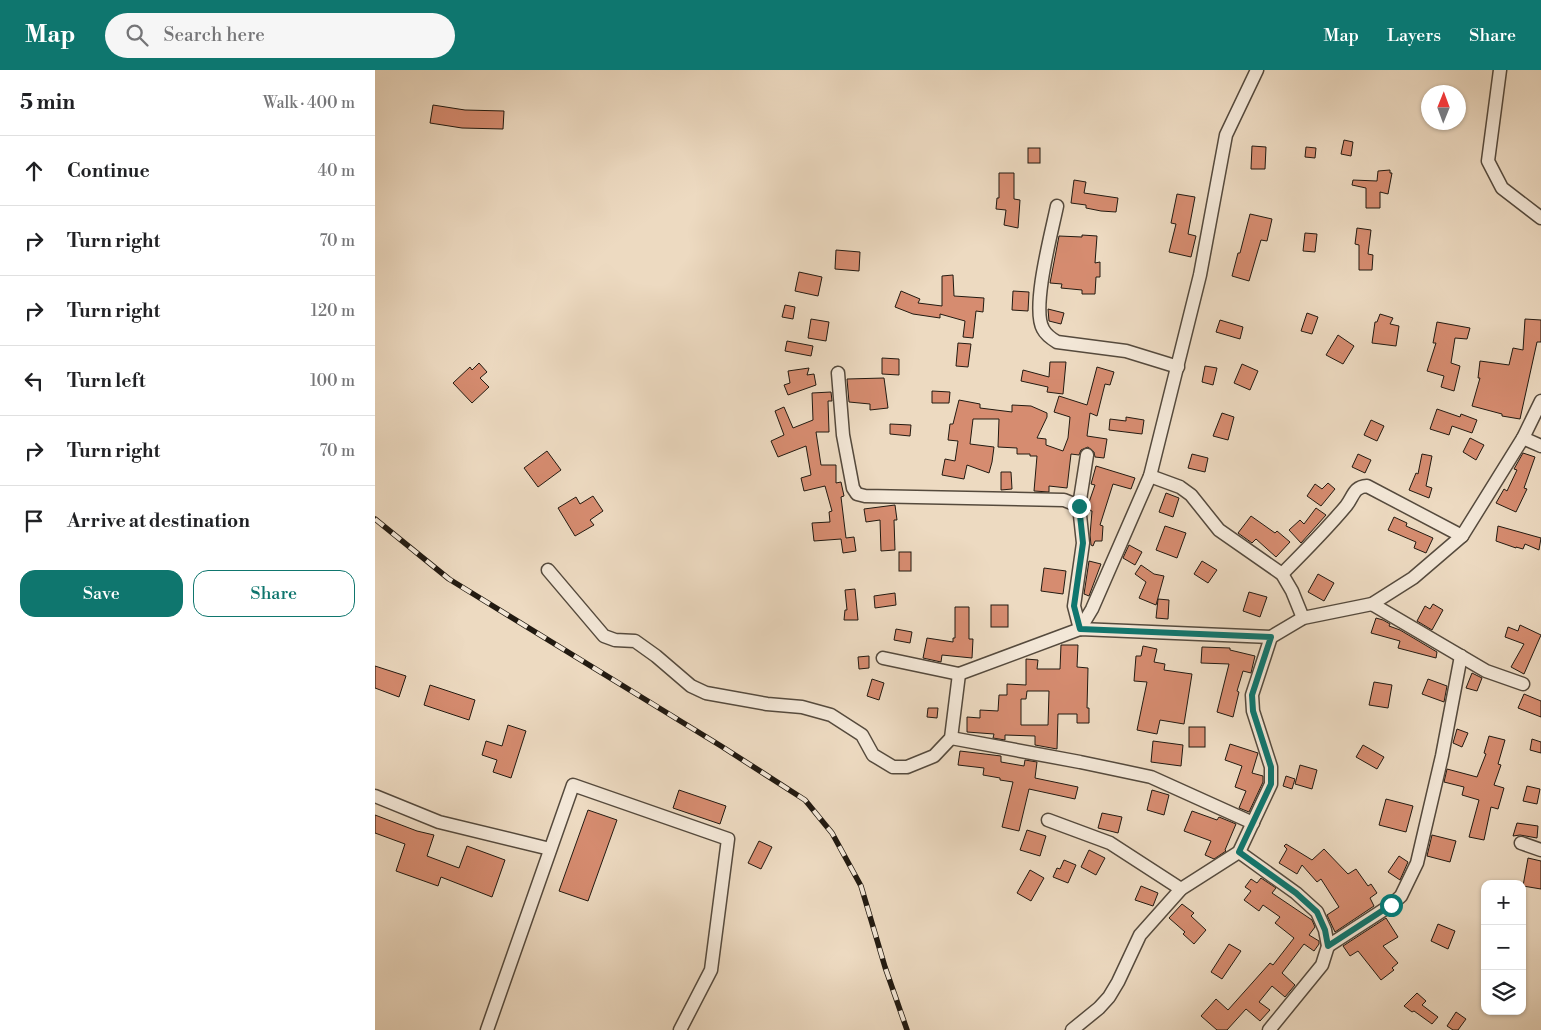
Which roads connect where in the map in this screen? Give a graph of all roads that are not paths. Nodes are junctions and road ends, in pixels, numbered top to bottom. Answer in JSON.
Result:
{"nodes":[{"id":1,"x":1257,"y":70,"type":"edge"},
{"id":2,"x":1500,"y":70,"type":"edge"},
{"id":3,"x":1057,"y":206,"type":"dead end"},
{"id":4,"x":1541,"y":218,"type":"edge"},
{"id":5,"x":1178,"y":366,"type":"junction"},
{"id":6,"x":838,"y":373,"type":"dead end"},
{"id":7,"x":1541,"y":401,"type":"edge"},
{"id":8,"x":1523,"y":438,"type":"junction"},
{"id":9,"x":1541,"y":446,"type":"edge"},
{"id":10,"x":1087,"y":455,"type":"dead end"},
{"id":11,"x":1150,"y":476,"type":"junction"},
{"id":12,"x":1079,"y":506,"type":"junction"},
{"id":13,"x":1462,"y":536,"type":"junction"},
{"id":14,"x":548,"y":570,"type":"dead end"},
{"id":15,"x":1282,"y":574,"type":"junction"},
{"id":16,"x":1372,"y":604,"type":"junction"},
{"id":17,"x":1303,"y":618,"type":"junction"},
{"id":18,"x":1080,"y":629,"type":"junction"},
{"id":19,"x":1271,"y":637,"type":"junction"},
{"id":20,"x":1461,"y":656,"type":"junction"},
{"id":21,"x":883,"y":658,"type":"dead end"},
{"id":22,"x":959,"y":674,"type":"junction"},
{"id":23,"x":1523,"y":684,"type":"dead end"},
{"id":24,"x":951,"y":738,"type":"junction"},
{"id":25,"x":375,"y":796,"type":"edge"},
{"id":26,"x":1048,"y":820,"type":"dead end"},
{"id":27,"x":1253,"y":823,"type":"junction"},
{"id":28,"x":1521,"y":843,"type":"dead end"},
{"id":29,"x":551,"y":849,"type":"junction"},
{"id":30,"x":1541,"y":850,"type":"edge"},
{"id":31,"x":1239,"y":852,"type":"junction"},
{"id":32,"x":1181,"y":889,"type":"junction"},
{"id":33,"x":1328,"y":946,"type":"junction"},
{"id":34,"x":487,"y":1030,"type":"edge"},
{"id":35,"x":680,"y":1030,"type":"edge"},
{"id":36,"x":1072,"y":1030,"type":"edge"},
{"id":37,"x":1269,"y":1030,"type":"edge"}],
"edges":[{"from":1,"to":5,"type":"street"},
{"from":2,"to":4,"type":"street"},
{"from":3,"to":5,"type":"street"},
{"from":5,"to":11,"type":"street"},
{"from":6,"to":12,"type":"street"},
{"from":7,"to":8,"type":"street"},
{"from":8,"to":9,"type":"street"},
{"from":8,"to":13,"type":"street"},
{"from":10,"to":12,"type":"street"},
{"from":11,"to":15,"type":"street"},
{"from":11,"to":18,"type":"street"},
{"from":12,"to":18,"type":"street"},
{"from":13,"to":15,"type":"street"},
{"from":13,"to":16,"type":"street"},
{"from":14,"to":24,"type":"street"},
{"from":15,"to":17,"type":"street"},
{"from":16,"to":17,"type":"street"},
{"from":16,"to":20,"type":"street"},
{"from":17,"to":19,"type":"street"},
{"from":18,"to":19,"type":"street"},
{"from":18,"to":22,"type":"street"},
{"from":19,"to":27,"type":"street"},
{"from":20,"to":23,"type":"street"},
{"from":20,"to":33,"type":"street"},
{"from":21,"to":22,"type":"street"},
{"from":22,"to":24,"type":"street"},
{"from":24,"to":27,"type":"street"},
{"from":25,"to":29,"type":"street"},
{"from":26,"to":32,"type":"street"},
{"from":27,"to":31,"type":"street"},
{"from":28,"to":30,"type":"street"},
{"from":29,"to":34,"type":"street"},
{"from":29,"to":35,"type":"street"},
{"from":31,"to":32,"type":"street"},
{"from":31,"to":33,"type":"street"},
{"from":32,"to":36,"type":"street"},
{"from":33,"to":37,"type":"street"}]}
